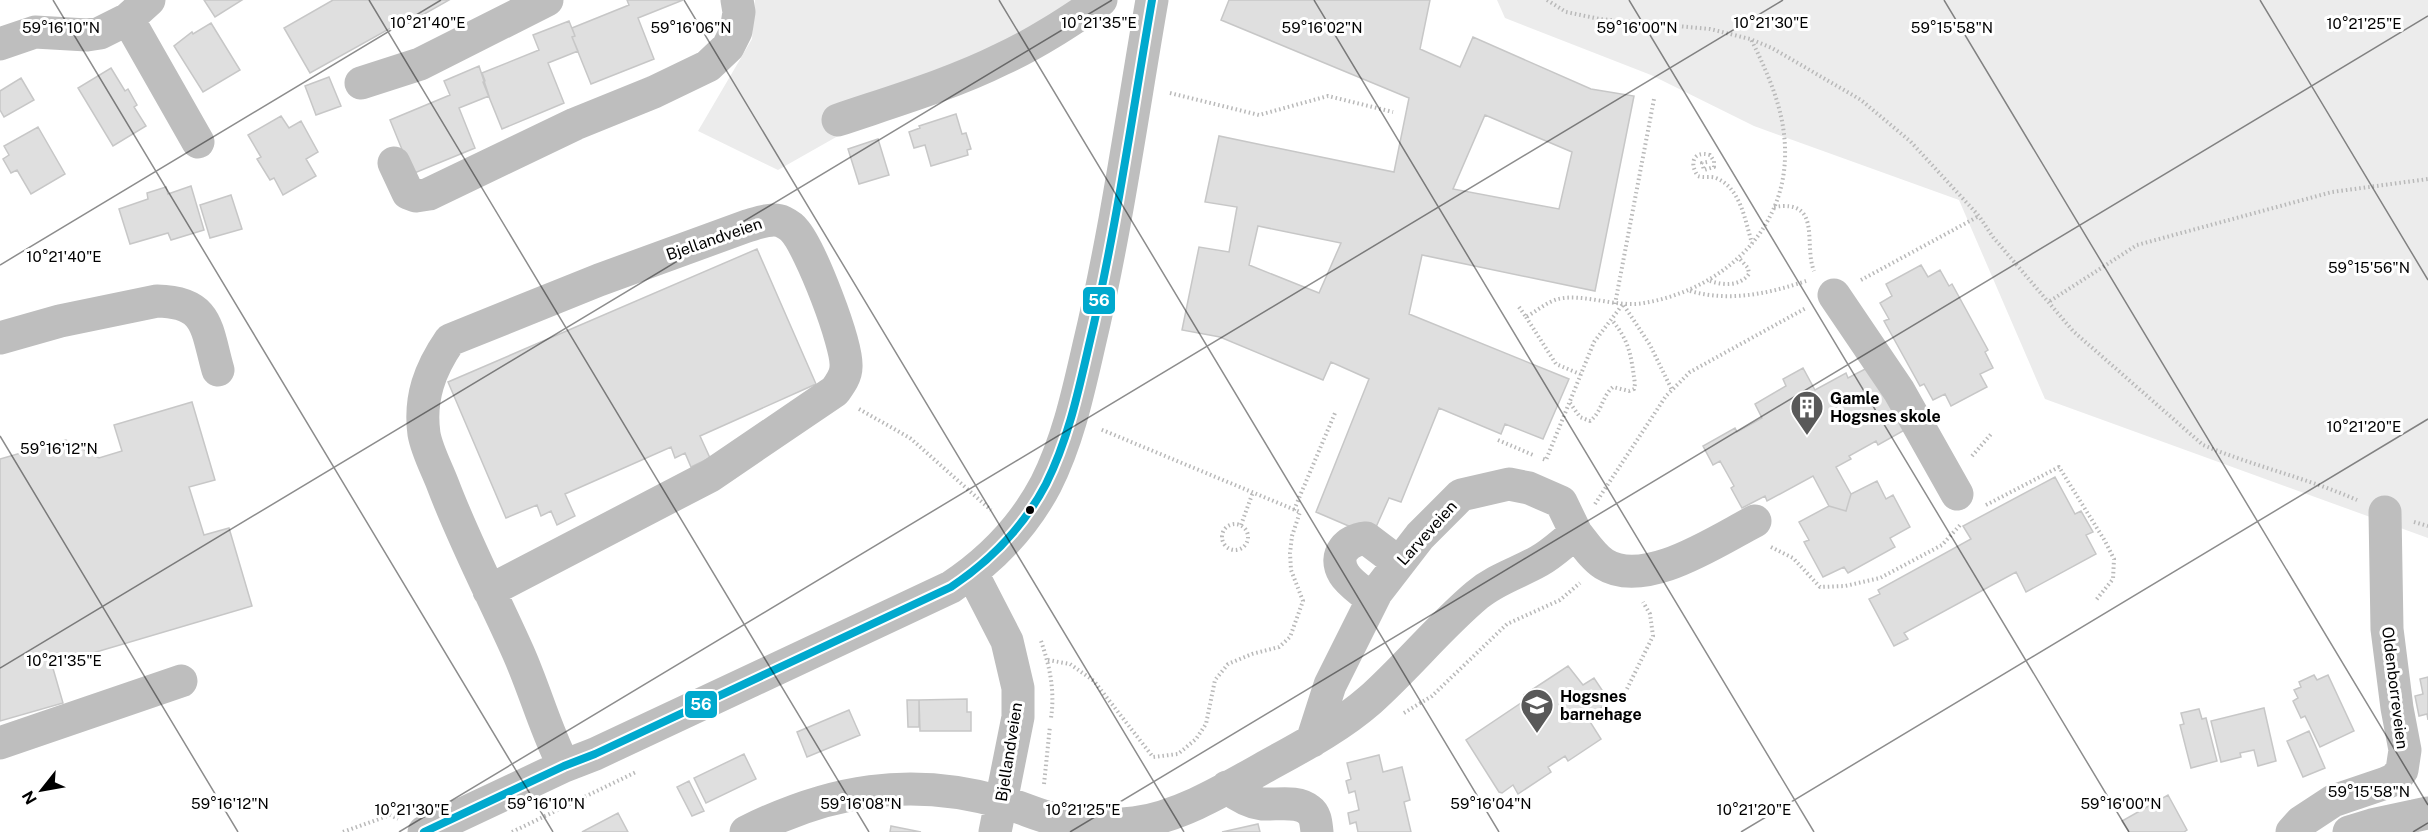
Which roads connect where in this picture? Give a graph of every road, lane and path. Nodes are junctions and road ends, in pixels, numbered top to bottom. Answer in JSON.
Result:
{"nodes":[{"id":1,"x":547,"y":0,"type":"edge"},
{"id":2,"x":738,"y":0,"type":"edge"},
{"id":3,"x":1101,"y":0,"type":"edge"},
{"id":4,"x":1152,"y":0,"type":"edge"},
{"id":5,"x":1547,"y":0,"type":"edge"},
{"id":6,"x":507,"y":9,"type":"edge"},
{"id":7,"x":139,"y":10,"type":"edge"},
{"id":8,"x":1750,"y":39,"type":"junction"},
{"id":9,"x":0,"y":44,"type":"edge"},
{"id":10,"x":1172,"y":81,"type":"dead end"},
{"id":11,"x":361,"y":83,"type":"dead end"},
{"id":12,"x":1170,"y":93,"type":"junction"},
{"id":13,"x":1654,"y":99,"type":"dead end"},
{"id":14,"x":1168,"y":102,"type":"dead end"},
{"id":15,"x":1393,"y":112,"type":"dead end"},
{"id":16,"x":838,"y":120,"type":"dead end"},
{"id":17,"x":198,"y":142,"type":"dead end"},
{"id":18,"x":1707,"y":162,"type":"dead end"},
{"id":19,"x":394,"y":163,"type":"dead end"},
{"id":20,"x":2428,"y":179,"type":"edge"},
{"id":21,"x":1773,"y":207,"type":"junction"},
{"id":22,"x":1978,"y":216,"type":"junction"},
{"id":23,"x":1752,"y":244,"type":"junction"},
{"id":24,"x":1739,"y":258,"type":"junction"},
{"id":25,"x":1709,"y":280,"type":"junction"},
{"id":26,"x":1827,"y":290,"type":"junction"},
{"id":27,"x":1689,"y":291,"type":"junction"},
{"id":28,"x":2050,"y":301,"type":"junction"},
{"id":29,"x":1615,"y":304,"type":"junction"},
{"id":30,"x":1623,"y":304,"type":"junction"},
{"id":31,"x":1519,"y":307,"type":"dead end"},
{"id":32,"x":1526,"y":317,"type":"junction"},
{"id":33,"x":1612,"y":320,"type":"junction"},
{"id":34,"x":0,"y":338,"type":"edge"},
{"id":35,"x":218,"y":370,"type":"dead end"},
{"id":36,"x":1580,"y":374,"type":"junction"},
{"id":37,"x":1672,"y":390,"type":"junction"},
{"id":38,"x":835,"y":391,"type":"junction"},
{"id":39,"x":1569,"y":402,"type":"junction"},
{"id":40,"x":1335,"y":413,"type":"dead end"},
{"id":41,"x":1103,"y":419,"type":"dead end"},
{"id":42,"x":1100,"y":428,"type":"junction"},
{"id":43,"x":1096,"y":439,"type":"dead end"},
{"id":44,"x":1498,"y":440,"type":"dead end"},
{"id":45,"x":1253,"y":492,"type":"junction"},
{"id":46,"x":1963,"y":504,"type":"junction"},
{"id":47,"x":1294,"y":510,"type":"junction"},
{"id":48,"x":2385,"y":512,"type":"junction"},
{"id":49,"x":1241,"y":525,"type":"junction"},
{"id":50,"x":2428,"y":526,"type":"edge"},
{"id":51,"x":1015,"y":529,"type":"junction"},
{"id":52,"x":1576,"y":533,"type":"junction"},
{"id":53,"x":1761,"y":533,"type":"joint"},
{"id":54,"x":1400,"y":563,"type":"junction"},
{"id":55,"x":1628,"y":572,"type":"junction"},
{"id":56,"x":972,"y":573,"type":"junction"},
{"id":57,"x":489,"y":591,"type":"junction"},
{"id":58,"x":1372,"y":600,"type":"junction"},
{"id":59,"x":2096,"y":600,"type":"dead end"},
{"id":60,"x":1047,"y":660,"type":"dead end"},
{"id":61,"x":181,"y":681,"type":"dead end"},
{"id":62,"x":1623,"y":697,"type":"dead end"},
{"id":63,"x":1312,"y":741,"type":"junction"},
{"id":64,"x":0,"y":743,"type":"edge"},
{"id":65,"x":564,"y":766,"type":"junction"},
{"id":66,"x":641,"y":770,"type":"dead end"},
{"id":67,"x":1227,"y":788,"type":"junction"},
{"id":68,"x":2428,"y":813,"type":"edge"},
{"id":69,"x":999,"y":817,"type":"edge"},
{"id":70,"x":413,"y":827,"type":"edge"},
{"id":71,"x":1091,"y":828,"type":"edge"},
{"id":72,"x":343,"y":832,"type":"edge"},
{"id":73,"x":513,"y":832,"type":"edge"},
{"id":74,"x":747,"y":832,"type":"edge"},
{"id":75,"x":1317,"y":832,"type":"edge"},
{"id":76,"x":2292,"y":832,"type":"edge"},
{"id":77,"x":2349,"y":832,"type":"edge"}],
"edges":[{"from":1,"to":6,"type":"street"},
{"from":2,"to":19,"type":"street"},
{"from":3,"to":16,"type":"street"},
{"from":4,"to":51,"type":"street"},
{"from":5,"to":8,"type":"path"},
{"from":6,"to":11,"type":"street"},
{"from":7,"to":9,"type":"street"},
{"from":7,"to":17,"type":"street"},
{"from":8,"to":21,"type":"path"},
{"from":8,"to":22,"type":"path"},
{"from":10,"to":12,"type":"path"},
{"from":12,"to":14,"type":"path"},
{"from":12,"to":15,"type":"path"},
{"from":13,"to":29,"type":"path"},
{"from":18,"to":23,"type":"path"},
{"from":20,"to":28,"type":"path"},
{"from":21,"to":23,"type":"path"},
{"from":21,"to":26,"type":"path"},
{"from":22,"to":26,"type":"path"},
{"from":22,"to":28,"type":"path"},
{"from":23,"to":24,"type":"path"},
{"from":24,"to":25,"type":"path"},
{"from":24,"to":25,"type":"path"},
{"from":25,"to":27,"type":"path"},
{"from":26,"to":27,"type":"path"},
{"from":26,"to":37,"type":"path"},
{"from":26,"to":46,"type":"street"},
{"from":27,"to":30,"type":"path"},
{"from":28,"to":48,"type":"path"},
{"from":29,"to":30,"type":"path"},
{"from":29,"to":32,"type":"path"},
{"from":30,"to":33,"type":"path"},
{"from":30,"to":37,"type":"path"},
{"from":31,"to":32,"type":"path"},
{"from":32,"to":36,"type":"path"},
{"from":33,"to":36,"type":"path"},
{"from":33,"to":39,"type":"path"},
{"from":34,"to":35,"type":"street"},
{"from":36,"to":39,"type":"path"},
{"from":37,"to":52,"type":"path"},
{"from":38,"to":51,"type":"path"},
{"from":38,"to":57,"type":"street"},
{"from":38,"to":57,"type":"street","name":"Bjellandveien"},
{"from":39,"to":44,"type":"path"},
{"from":40,"to":47,"type":"path"},
{"from":41,"to":42,"type":"path"},
{"from":42,"to":43,"type":"path"},
{"from":42,"to":45,"type":"path"},
{"from":45,"to":47,"type":"path"},
{"from":45,"to":49,"type":"path"},
{"from":46,"to":53,"type":"path"},
{"from":46,"to":59,"type":"path"},
{"from":47,"to":60,"type":"path"},
{"from":48,"to":50,"type":"path"},
{"from":48,"to":76,"type":"street","name":"Oldenborreveien"},
{"from":49,"to":49,"type":"path"},
{"from":51,"to":56,"type":"street"},
{"from":52,"to":54,"type":"street","name":"Larveveien"},
{"from":52,"to":55,"type":"street","name":"Larveveien"},
{"from":52,"to":63,"type":"street"},
{"from":53,"to":55,"type":"street"},
{"from":54,"to":58,"type":"street","name":"Larveveien"},
{"from":54,"to":58,"type":"street"},
{"from":55,"to":62,"type":"path"},
{"from":56,"to":65,"type":"street"},
{"from":56,"to":69,"type":"street","name":"Bjellandveien"},
{"from":57,"to":65,"type":"street","name":"Bjellandveien"},
{"from":58,"to":63,"type":"street","name":"Larveveien"},
{"from":61,"to":64,"type":"street"},
{"from":63,"to":67,"type":"street"},
{"from":65,"to":70,"type":"street"},
{"from":66,"to":73,"type":"path"},
{"from":67,"to":71,"type":"street"},
{"from":67,"to":75,"type":"street"},
{"from":68,"to":77,"type":"street"},
{"from":69,"to":71,"type":"street"},
{"from":69,"to":74,"type":"street"},
{"from":70,"to":72,"type":"path"}]}
